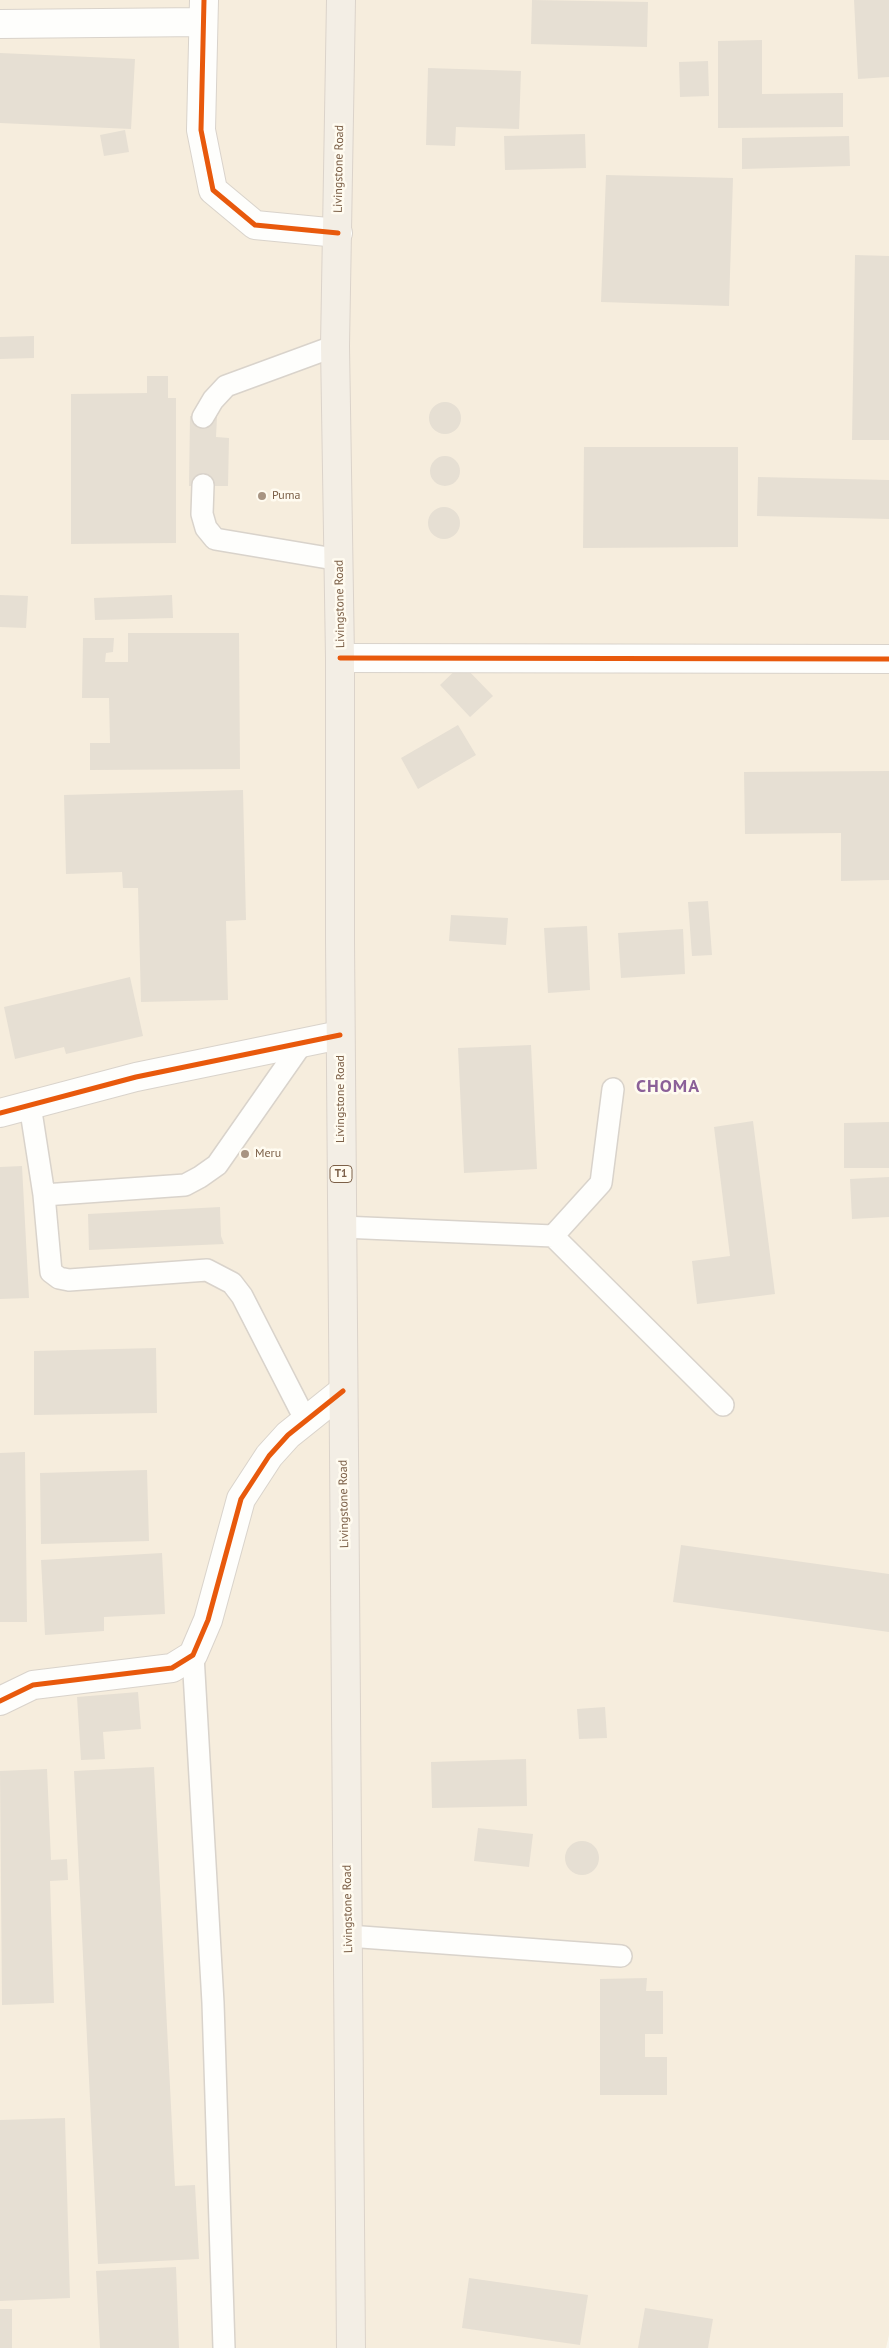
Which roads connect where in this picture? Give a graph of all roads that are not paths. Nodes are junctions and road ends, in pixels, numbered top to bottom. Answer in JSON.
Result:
{"nodes":[{"id":1,"x":341,"y":0,"type":"edge"},
{"id":2,"x":203,"y":11,"type":"edge"},
{"id":3,"x":0,"y":24,"type":"edge"},
{"id":4,"x":338,"y":233,"type":"junction"},
{"id":5,"x":335,"y":346,"type":"junction"},
{"id":6,"x":203,"y":417,"type":"dead end"},
{"id":7,"x":203,"y":485,"type":"dead end"},
{"id":8,"x":340,"y":560,"type":"junction"},
{"id":9,"x":340,"y":658,"type":"junction"},
{"id":10,"x":889,"y":659,"type":"edge"},
{"id":11,"x":340,"y":1035,"type":"junction"},
{"id":12,"x":302,"y":1042,"type":"junction"},
{"id":13,"x":612,"y":1088,"type":"dead end"},
{"id":14,"x":30,"y":1105,"type":"junction"},
{"id":15,"x":0,"y":1113,"type":"edge"},
{"id":16,"x":44,"y":1195,"type":"junction"},
{"id":17,"x":342,"y":1227,"type":"junction"},
{"id":18,"x":553,"y":1236,"type":"junction"},
{"id":19,"x":343,"y":1391,"type":"junction"},
{"id":20,"x":723,"y":1405,"type":"dead end"},
{"id":21,"x":306,"y":1421,"type":"junction"},
{"id":22,"x":193,"y":1656,"type":"junction"},
{"id":23,"x":0,"y":1701,"type":"edge"},
{"id":24,"x":348,"y":1936,"type":"junction"},
{"id":25,"x":621,"y":1956,"type":"dead end"},
{"id":26,"x":224,"y":2348,"type":"edge"},
{"id":27,"x":351,"y":2348,"type":"edge"}],
"edges":[{"from":1,"to":4,"type":"highway","name":"Livingstone Road","number":"T1"},
{"from":2,"to":3,"type":"street"},
{"from":2,"to":4,"type":"street"},
{"from":4,"to":5,"type":"highway","name":"Livingstone Road","number":"T1"},
{"from":5,"to":6,"type":"lane"},
{"from":5,"to":8,"type":"highway","name":"Livingstone Road","number":"T1"},
{"from":7,"to":8,"type":"lane"},
{"from":8,"to":9,"type":"highway","name":"Livingstone Road","number":"T1"},
{"from":9,"to":10,"type":"street"},
{"from":9,"to":11,"type":"highway","name":"Livingstone Road","number":"T1"},
{"from":11,"to":12,"type":"street"},
{"from":11,"to":17,"type":"highway","name":"Livingstone Road","number":"T1"},
{"from":12,"to":14,"type":"street"},
{"from":12,"to":16,"type":"lane"},
{"from":13,"to":18,"type":"lane"},
{"from":14,"to":15,"type":"street"},
{"from":14,"to":16,"type":"lane"},
{"from":16,"to":21,"type":"lane"},
{"from":17,"to":18,"type":"lane"},
{"from":17,"to":19,"type":"highway","name":"Livingstone Road","number":"T1"},
{"from":18,"to":20,"type":"lane"},
{"from":19,"to":21,"type":"street"},
{"from":19,"to":24,"type":"highway","name":"Livingstone Road","number":"T1"},
{"from":21,"to":22,"type":"street"},
{"from":22,"to":23,"type":"street"},
{"from":22,"to":26,"type":"lane"},
{"from":24,"to":25,"type":"lane"},
{"from":24,"to":27,"type":"highway","name":"Livingstone Road","number":"T1"}]}
